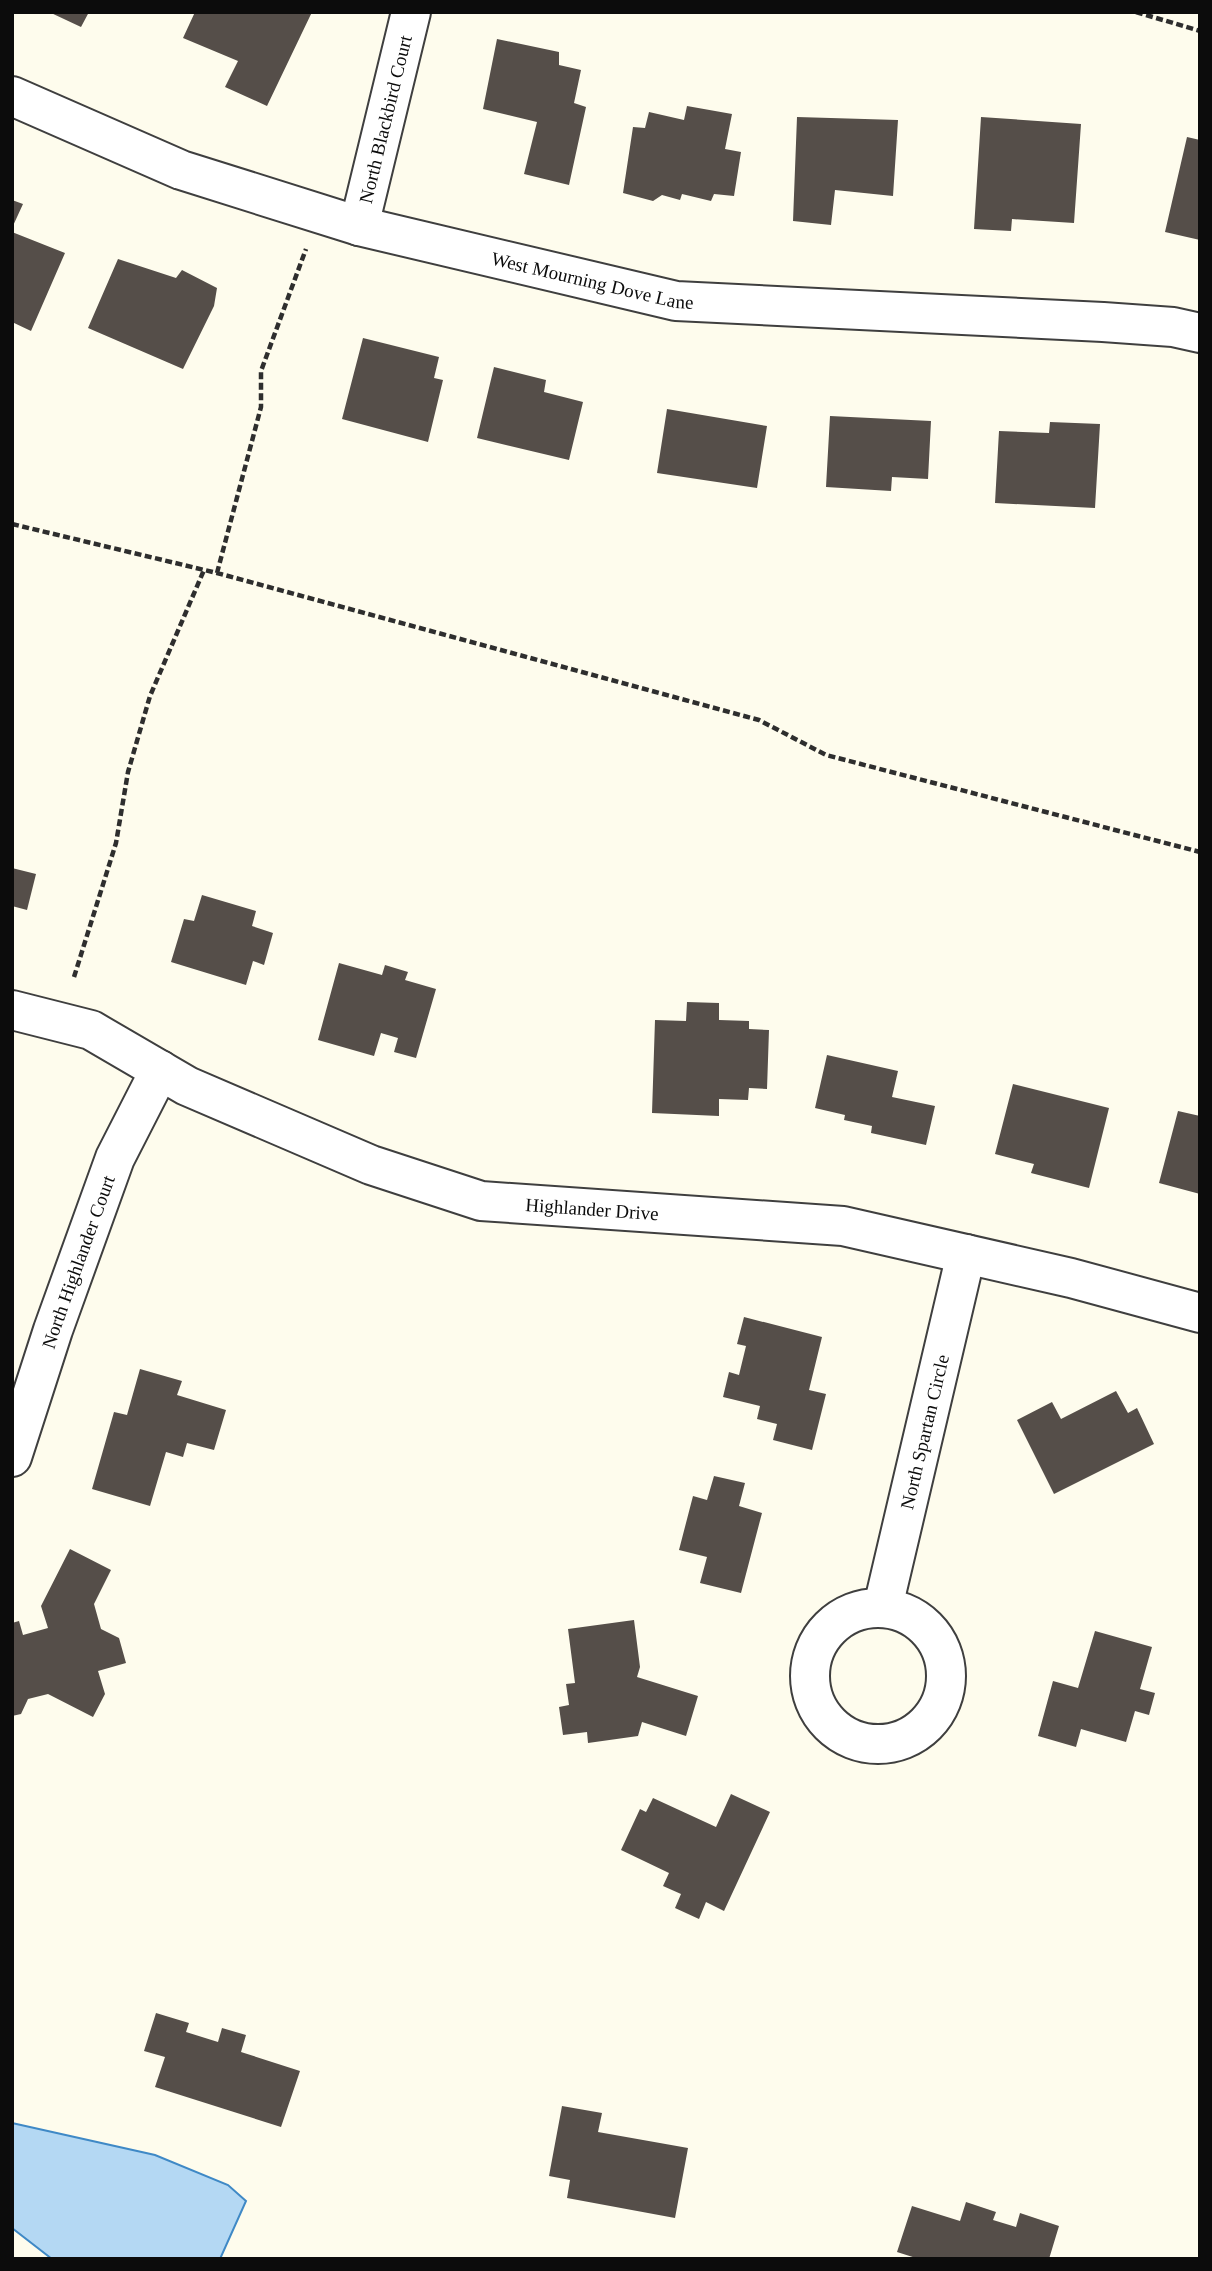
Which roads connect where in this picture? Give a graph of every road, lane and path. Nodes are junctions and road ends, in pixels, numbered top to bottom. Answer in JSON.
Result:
{"nodes":[{"id":1,"x":411,"y":12,"type":"edge"},
{"id":2,"x":1136,"y":12,"type":"edge"},
{"id":3,"x":1200,"y":31,"type":"edge"},
{"id":4,"x":12,"y":96,"type":"edge"},
{"id":5,"x":316,"y":212,"type":"junction"},
{"id":6,"x":359,"y":226,"type":"junction"},
{"id":7,"x":1200,"y":333,"type":"edge"},
{"id":8,"x":12,"y":524,"type":"edge"},
{"id":9,"x":204,"y":570,"type":"junction"},
{"id":10,"x":217,"y":573,"type":"junction"},
{"id":11,"x":1200,"y":852,"type":"edge"},
{"id":12,"x":74,"y":977,"type":"dead end"},
{"id":13,"x":12,"y":1010,"type":"edge"},
{"id":14,"x":160,"y":1070,"type":"junction"},
{"id":15,"x":966,"y":1254,"type":"junction"},
{"id":16,"x":1200,"y":1313,"type":"edge"},
{"id":17,"x":12,"y":1458,"type":"edge"},
{"id":18,"x":883,"y":1607,"type":"dead end"}],
"edges":[{"from":1,"to":6,"type":"street","name":"North Blackbird Court"},
{"from":2,"to":3,"type":"path"},
{"from":4,"to":5,"type":"street","name":"West Mourning Dove Lane"},
{"from":5,"to":6,"type":"street","name":"West Mourning Dove Lane"},
{"from":5,"to":10,"type":"path"},
{"from":6,"to":7,"type":"street","name":"West Mourning Dove Lane"},
{"from":8,"to":9,"type":"path"},
{"from":9,"to":10,"type":"path"},
{"from":9,"to":12,"type":"path"},
{"from":10,"to":11,"type":"path"},
{"from":13,"to":14,"type":"street","name":"Highlander Drive"},
{"from":14,"to":15,"type":"street","name":"Highlander Drive"},
{"from":14,"to":17,"type":"street","name":"North Highlander Court"},
{"from":15,"to":16,"type":"street","name":"Highlander Drive"},
{"from":15,"to":18,"type":"street","name":"North Spartan Circle"}]}
